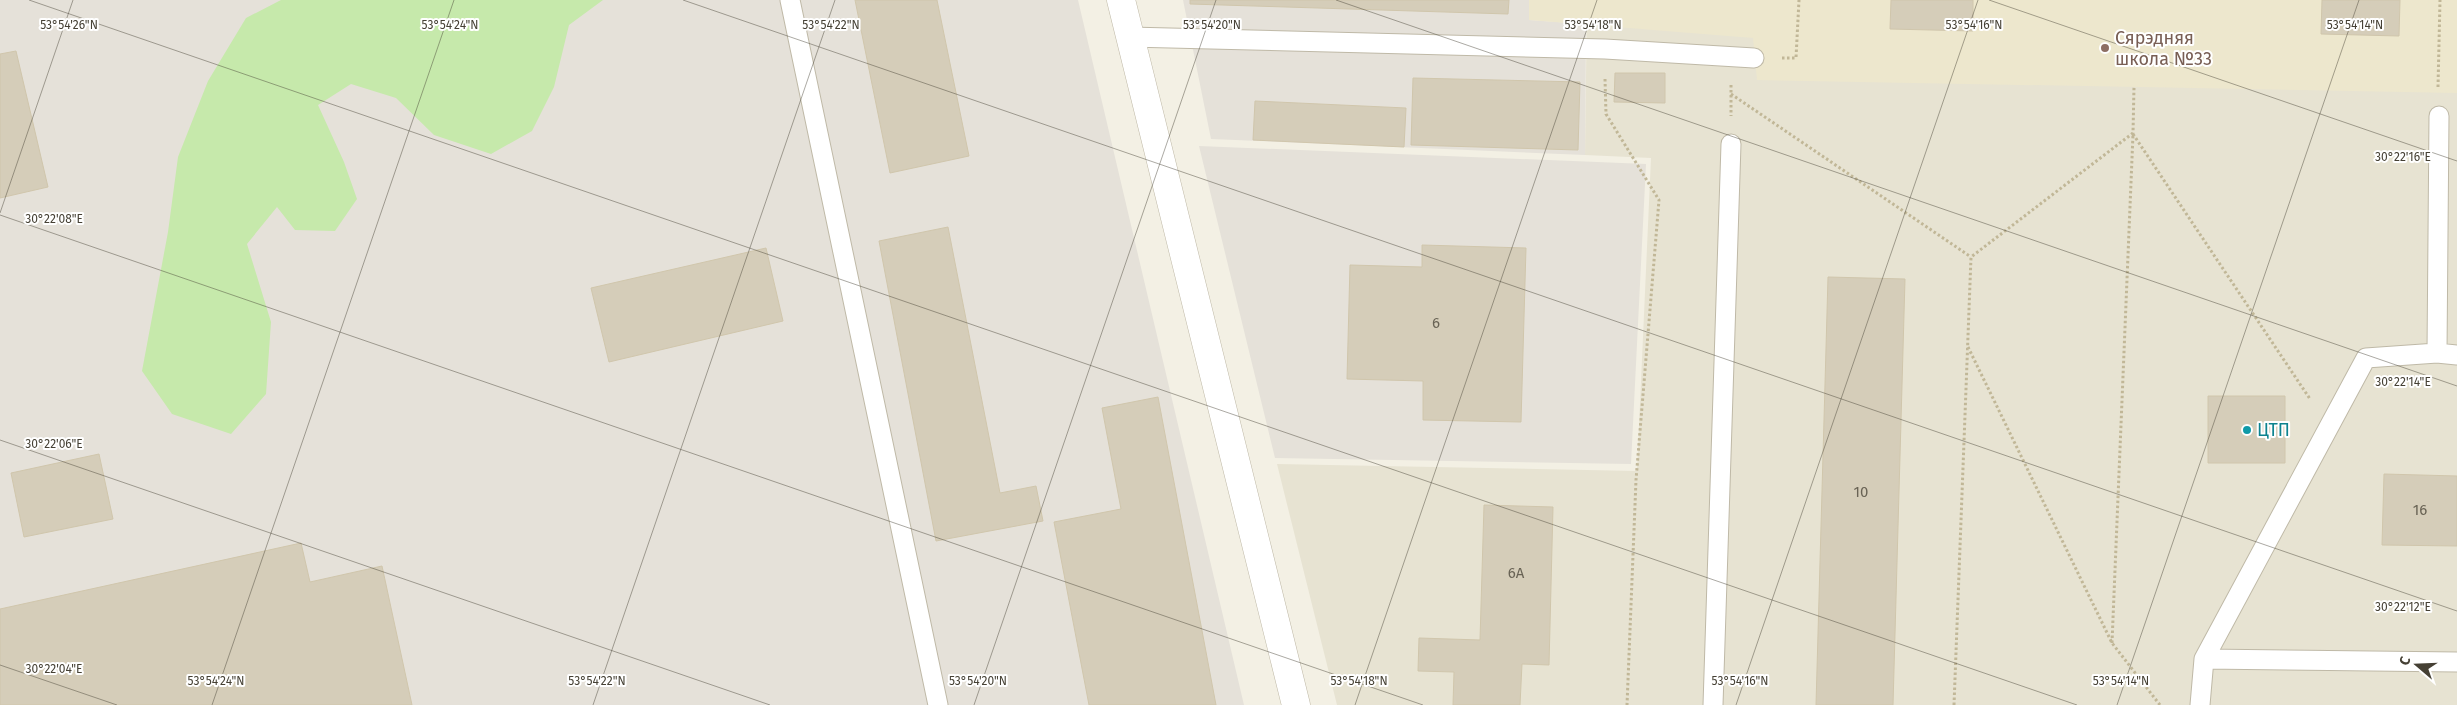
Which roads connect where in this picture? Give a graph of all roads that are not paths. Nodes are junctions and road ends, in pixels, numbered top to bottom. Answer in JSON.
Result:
{"nodes":[{"id":1,"x":790,"y":0,"type":"edge"},
{"id":2,"x":1121,"y":0,"type":"edge"},
{"id":3,"x":1129,"y":37,"type":"junction"},
{"id":4,"x":1754,"y":58,"type":"road end"},
{"id":5,"x":2439,"y":116,"type":"road end"},
{"id":6,"x":1731,"y":144,"type":"road end"},
{"id":7,"x":2437,"y":354,"type":"junction"},
{"id":8,"x":2457,"y":355,"type":"edge"},
{"id":9,"x":2204,"y":659,"type":"junction"},
{"id":10,"x":2457,"y":662,"type":"edge"},
{"id":11,"x":938,"y":705,"type":"edge"},
{"id":12,"x":1296,"y":705,"type":"edge"},
{"id":13,"x":1713,"y":705,"type":"edge"},
{"id":14,"x":2200,"y":705,"type":"edge"}],
"edges":[{"from":1,"to":11,"type":"lane"},
{"from":2,"to":3,"type":"street"},
{"from":3,"to":4,"type":"lane"},
{"from":3,"to":12,"type":"street"},
{"from":5,"to":7,"type":"lane"},
{"from":6,"to":13,"type":"lane"},
{"from":7,"to":8,"type":"lane"},
{"from":7,"to":9,"type":"lane"},
{"from":9,"to":10,"type":"lane"},
{"from":9,"to":14,"type":"lane"}]}
